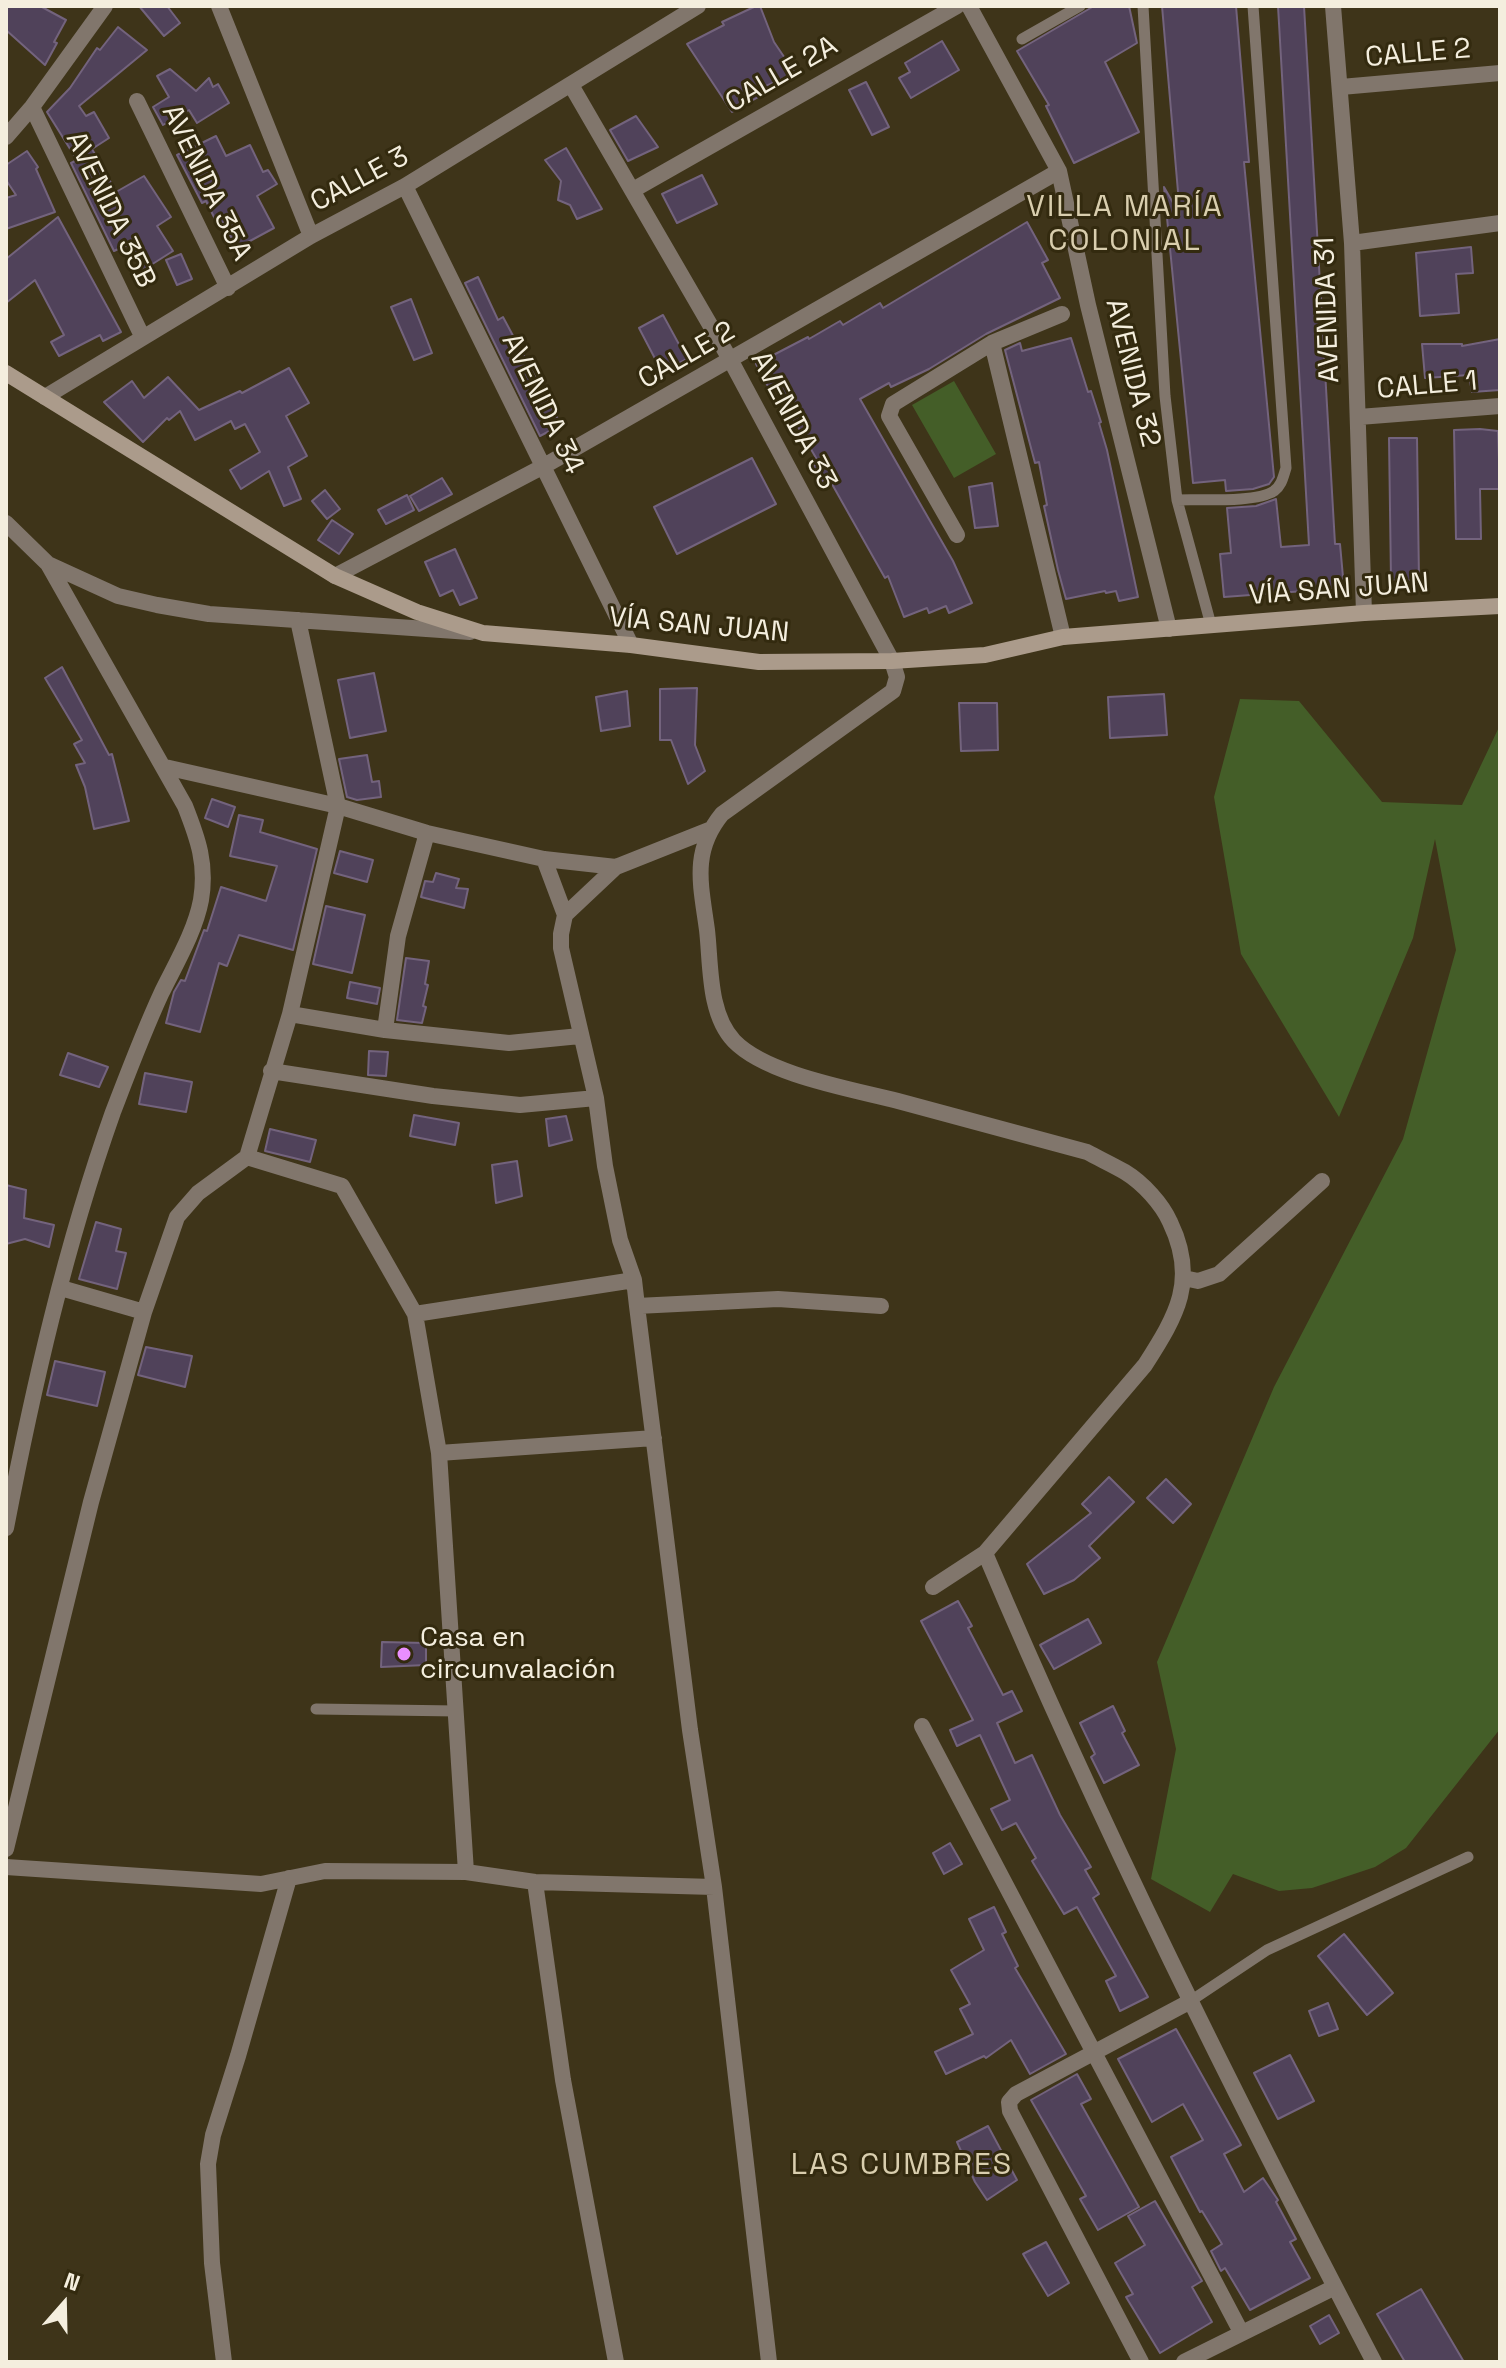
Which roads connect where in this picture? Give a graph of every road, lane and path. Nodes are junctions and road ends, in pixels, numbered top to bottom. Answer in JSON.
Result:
{"nodes":[{"id":1,"x":105,"y":6,"type":"edge"},
{"id":2,"x":219,"y":6,"type":"edge"},
{"id":3,"x":698,"y":6,"type":"edge"},
{"id":4,"x":957,"y":6,"type":"edge"},
{"id":5,"x":969,"y":6,"type":"edge"},
{"id":6,"x":1080,"y":6,"type":"edge"},
{"id":7,"x":1143,"y":6,"type":"edge"},
{"id":8,"x":1253,"y":6,"type":"edge"},
{"id":9,"x":1333,"y":6,"type":"edge"},
{"id":10,"x":1022,"y":39,"type":"dead end"},
{"id":11,"x":1500,"y":73,"type":"edge"},
{"id":12,"x":571,"y":85,"type":"junction"},
{"id":13,"x":1341,"y":87,"type":"junction"},
{"id":14,"x":137,"y":101,"type":"dead end"},
{"id":15,"x":32,"y":107,"type":"junction"},
{"id":16,"x":6,"y":137,"type":"edge"},
{"id":17,"x":1059,"y":171,"type":"junction"},
{"id":18,"x":405,"y":186,"type":"junction"},
{"id":19,"x":633,"y":190,"type":"junction"},
{"id":20,"x":1500,"y":223,"type":"edge"},
{"id":21,"x":311,"y":236,"type":"junction"},
{"id":22,"x":1352,"y":243,"type":"junction"},
{"id":23,"x":228,"y":288,"type":"junction"},
{"id":24,"x":1062,"y":314,"type":"dead end"},
{"id":25,"x":142,"y":336,"type":"junction"},
{"id":26,"x":992,"y":343,"type":"junction"},
{"id":27,"x":731,"y":361,"type":"junction"},
{"id":28,"x":6,"y":373,"type":"edge"},
{"id":29,"x":45,"y":397,"type":"junction"},
{"id":30,"x":1500,"y":406,"type":"edge"},
{"id":31,"x":1359,"y":417,"type":"junction"},
{"id":32,"x":544,"y":466,"type":"junction"},
{"id":33,"x":1177,"y":500,"type":"junction"},
{"id":34,"x":6,"y":523,"type":"edge"},
{"id":35,"x":957,"y":535,"type":"dead end"},
{"id":36,"x":48,"y":564,"type":"junction"},
{"id":37,"x":335,"y":576,"type":"junction"},
{"id":38,"x":1500,"y":606,"type":"edge"},
{"id":39,"x":1364,"y":613,"type":"junction"},
{"id":40,"x":298,"y":620,"type":"junction"},
{"id":41,"x":1211,"y":625,"type":"junction"},
{"id":42,"x":1169,"y":629,"type":"junction"},
{"id":43,"x":483,"y":633,"type":"junction"},
{"id":44,"x":1063,"y":637,"type":"junction"},
{"id":45,"x":631,"y":645,"type":"junction"},
{"id":46,"x":892,"y":661,"type":"junction"},
{"id":47,"x":165,"y":767,"type":"junction"},
{"id":48,"x":338,"y":806,"type":"junction"},
{"id":49,"x":709,"y":830,"type":"junction"},
{"id":50,"x":427,"y":833,"type":"junction"},
{"id":51,"x":544,"y":859,"type":"junction"},
{"id":52,"x":616,"y":867,"type":"junction"},
{"id":53,"x":565,"y":915,"type":"junction"},
{"id":54,"x":290,"y":1014,"type":"junction"},
{"id":55,"x":385,"y":1030,"type":"junction"},
{"id":56,"x":580,"y":1036,"type":"junction"},
{"id":57,"x":271,"y":1071,"type":"junction"},
{"id":58,"x":596,"y":1098,"type":"junction"},
{"id":59,"x":247,"y":1157,"type":"junction"},
{"id":60,"x":1322,"y":1181,"type":"dead end"},
{"id":61,"x":1184,"y":1278,"type":"junction"},
{"id":62,"x":634,"y":1280,"type":"junction"},
{"id":63,"x":61,"y":1288,"type":"junction"},
{"id":64,"x":637,"y":1306,"type":"junction"},
{"id":65,"x":881,"y":1306,"type":"dead end"},
{"id":66,"x":144,"y":1312,"type":"junction"},
{"id":67,"x":415,"y":1314,"type":"junction"},
{"id":68,"x":654,"y":1438,"type":"junction"},
{"id":69,"x":439,"y":1453,"type":"junction"},
{"id":70,"x":6,"y":1528,"type":"edge"},
{"id":71,"x":985,"y":1553,"type":"junction"},
{"id":72,"x":933,"y":1587,"type":"dead end"},
{"id":73,"x":316,"y":1709,"type":"dead end"},
{"id":74,"x":457,"y":1711,"type":"junction"},
{"id":75,"x":922,"y":1726,"type":"dead end"},
{"id":76,"x":6,"y":1849,"type":"edge"},
{"id":77,"x":1468,"y":1857,"type":"dead end"},
{"id":78,"x":6,"y":1867,"type":"edge"},
{"id":79,"x":466,"y":1872,"type":"junction"},
{"id":80,"x":289,"y":1878,"type":"junction"},
{"id":81,"x":535,"y":1882,"type":"junction"},
{"id":82,"x":714,"y":1887,"type":"junction"},
{"id":83,"x":1189,"y":2002,"type":"junction"},
{"id":84,"x":1093,"y":2053,"type":"junction"},
{"id":85,"x":1335,"y":2287,"type":"junction"},
{"id":86,"x":1241,"y":2332,"type":"junction"},
{"id":87,"x":224,"y":2362,"type":"edge"},
{"id":88,"x":616,"y":2362,"type":"edge"},
{"id":89,"x":769,"y":2362,"type":"edge"},
{"id":90,"x":1141,"y":2362,"type":"edge"},
{"id":91,"x":1184,"y":2362,"type":"edge"},
{"id":92,"x":1374,"y":2362,"type":"edge"}],
"edges":[{"from":1,"to":15,"type":"street"},
{"from":2,"to":21,"type":"street"},
{"from":3,"to":12,"type":"street","name":"CALLE 3"},
{"from":4,"to":19,"type":"street","name":"CALLE 2A"},
{"from":5,"to":17,"type":"street","name":"AVENIDA 32"},
{"from":6,"to":10,"type":"lane"},
{"from":7,"to":33,"type":"lane"},
{"from":8,"to":33,"type":"lane"},
{"from":9,"to":13,"type":"street","name":"AVENIDA 31"},
{"from":11,"to":13,"type":"street","name":"CALLE 2"},
{"from":12,"to":18,"type":"street","name":"CALLE 3"},
{"from":12,"to":19,"type":"street","name":"AVENIDA 33"},
{"from":13,"to":22,"type":"street","name":"AVENIDA 31"},
{"from":14,"to":23,"type":"street","name":"AVENIDA 35A"},
{"from":15,"to":16,"type":"street"},
{"from":15,"to":25,"type":"street","name":"AVENIDA 35B"},
{"from":17,"to":27,"type":"street","name":"CALLE 2"},
{"from":17,"to":42,"type":"street","name":"AVENIDA 32"},
{"from":18,"to":21,"type":"street","name":"CALLE 3"},
{"from":18,"to":32,"type":"street","name":"AVENIDA 34"},
{"from":19,"to":27,"type":"street","name":"AVENIDA 33"},
{"from":20,"to":22,"type":"street"},
{"from":21,"to":23,"type":"street","name":"CALLE 3"},
{"from":22,"to":31,"type":"street","name":"AVENIDA 31"},
{"from":23,"to":25,"type":"street","name":"CALLE 3"},
{"from":24,"to":26,"type":"street"},
{"from":25,"to":29,"type":"street","name":"CALLE 3"},
{"from":26,"to":35,"type":"street"},
{"from":26,"to":44,"type":"street"},
{"from":27,"to":32,"type":"street","name":"CALLE 2"},
{"from":27,"to":46,"type":"street","name":"AVENIDA 33"},
{"from":28,"to":29,"type":"street","name":"VÍA SAN JUAN"},
{"from":29,"to":37,"type":"street","name":"VÍA SAN JUAN"},
{"from":30,"to":31,"type":"street","name":"CALLE 1"},
{"from":31,"to":39,"type":"street","name":"AVENIDA 31"},
{"from":32,"to":37,"type":"street","name":"CALLE 2"},
{"from":32,"to":45,"type":"street","name":"AVENIDA 34"},
{"from":33,"to":41,"type":"lane"},
{"from":34,"to":36,"type":"street"},
{"from":36,"to":40,"type":"street"},
{"from":36,"to":47,"type":"street"},
{"from":37,"to":43,"type":"street","name":"VÍA SAN JUAN"},
{"from":38,"to":39,"type":"street","name":"VÍA SAN JUAN"},
{"from":39,"to":41,"type":"street","name":"VÍA SAN JUAN"},
{"from":40,"to":43,"type":"street"},
{"from":40,"to":48,"type":"street"},
{"from":41,"to":42,"type":"street","name":"VÍA SAN JUAN"},
{"from":42,"to":44,"type":"street","name":"VÍA SAN JUAN"},
{"from":43,"to":45,"type":"street","name":"VÍA SAN JUAN"},
{"from":44,"to":46,"type":"street","name":"VÍA SAN JUAN"},
{"from":45,"to":46,"type":"street","name":"VÍA SAN JUAN"},
{"from":46,"to":49,"type":"street"},
{"from":47,"to":48,"type":"street"},
{"from":47,"to":63,"type":"street"},
{"from":48,"to":50,"type":"street"},
{"from":48,"to":54,"type":"street"},
{"from":49,"to":52,"type":"street"},
{"from":49,"to":61,"type":"street"},
{"from":50,"to":51,"type":"street"},
{"from":50,"to":55,"type":"street"},
{"from":51,"to":52,"type":"street"},
{"from":51,"to":53,"type":"street"},
{"from":52,"to":53,"type":"street"},
{"from":53,"to":56,"type":"street"},
{"from":54,"to":55,"type":"street"},
{"from":54,"to":57,"type":"street"},
{"from":55,"to":56,"type":"street"},
{"from":56,"to":58,"type":"street"},
{"from":57,"to":58,"type":"street"},
{"from":57,"to":59,"type":"street"},
{"from":58,"to":62,"type":"street"},
{"from":59,"to":66,"type":"street"},
{"from":59,"to":67,"type":"street"},
{"from":60,"to":61,"type":"street"},
{"from":61,"to":71,"type":"street"},
{"from":62,"to":64,"type":"street"},
{"from":62,"to":67,"type":"street"},
{"from":63,"to":66,"type":"street"},
{"from":63,"to":70,"type":"street"},
{"from":64,"to":65,"type":"street"},
{"from":64,"to":68,"type":"street"},
{"from":66,"to":76,"type":"street"},
{"from":67,"to":69,"type":"street"},
{"from":68,"to":69,"type":"street"},
{"from":68,"to":82,"type":"street"},
{"from":69,"to":74,"type":"street"},
{"from":71,"to":72,"type":"street"},
{"from":71,"to":83,"type":"street"},
{"from":73,"to":74,"type":"lane"},
{"from":74,"to":79,"type":"street"},
{"from":75,"to":84,"type":"street"},
{"from":77,"to":83,"type":"lane"},
{"from":78,"to":80,"type":"street"},
{"from":79,"to":80,"type":"street"},
{"from":79,"to":81,"type":"street"},
{"from":80,"to":87,"type":"street"},
{"from":81,"to":82,"type":"street"},
{"from":81,"to":88,"type":"street"},
{"from":82,"to":89,"type":"street"},
{"from":83,"to":84,"type":"street"},
{"from":83,"to":85,"type":"street"},
{"from":84,"to":86,"type":"street"},
{"from":84,"to":90,"type":"street"},
{"from":85,"to":86,"type":"street"},
{"from":85,"to":92,"type":"street"},
{"from":86,"to":91,"type":"street"}]}
